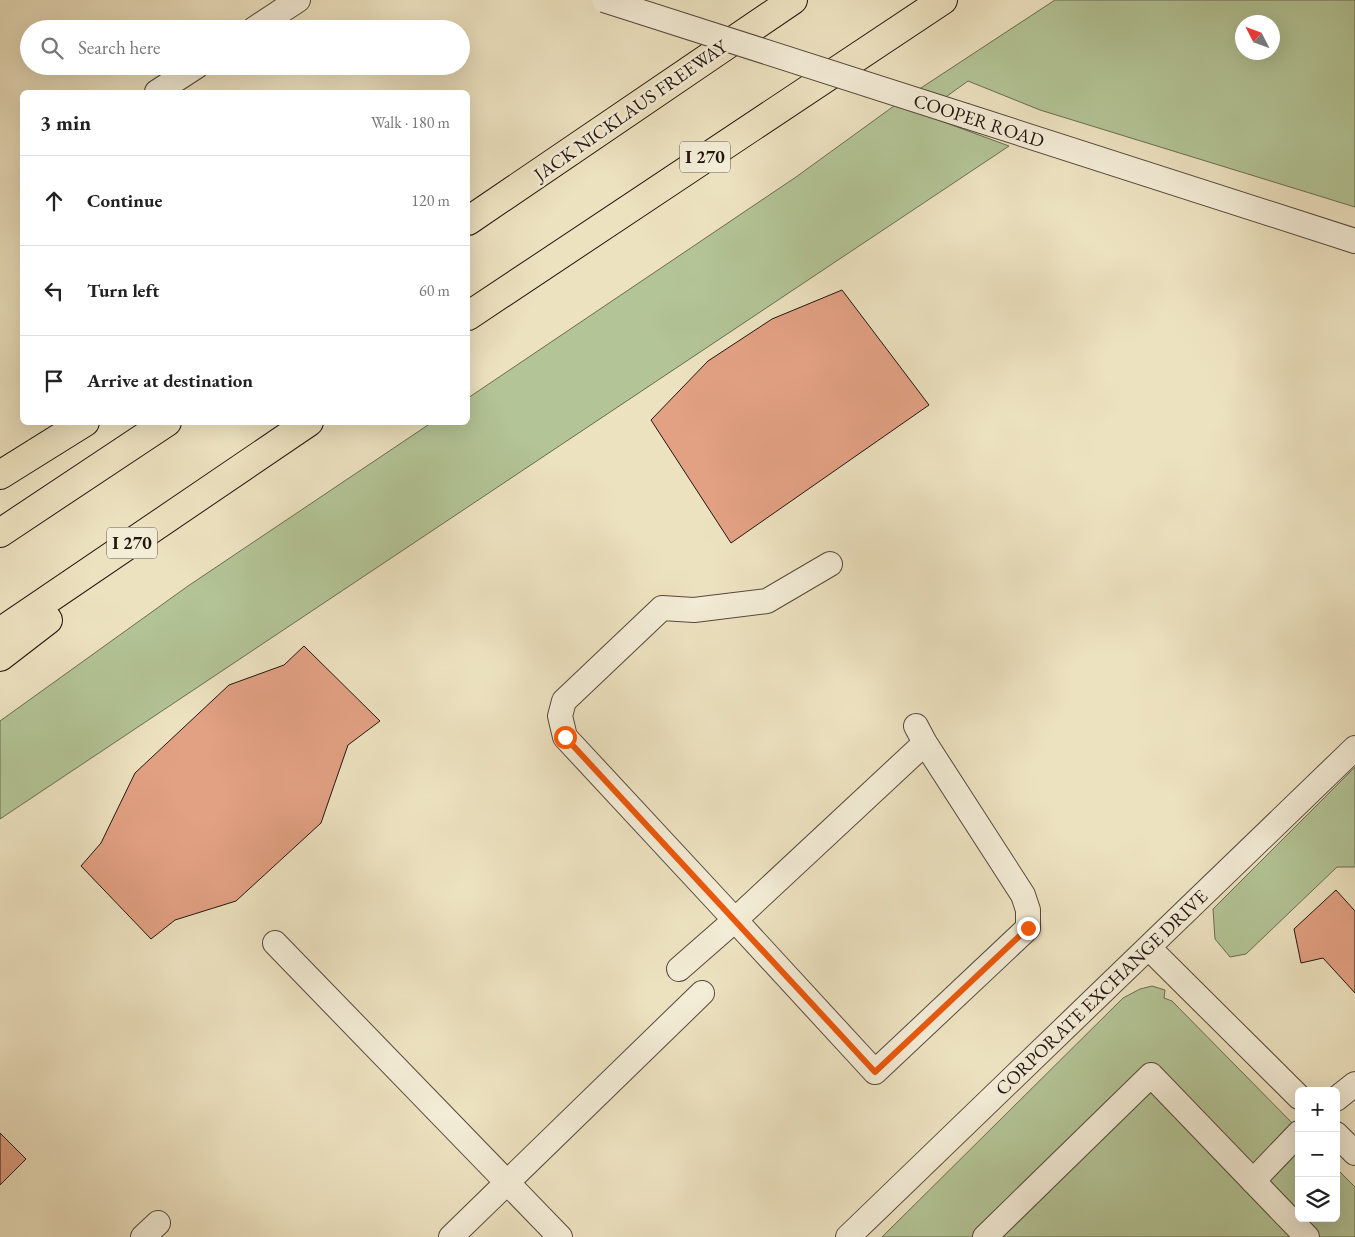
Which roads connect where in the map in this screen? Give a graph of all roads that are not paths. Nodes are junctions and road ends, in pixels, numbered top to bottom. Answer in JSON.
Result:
{"nodes":[{"id":1,"x":298,"y":0,"type":"edge"},
{"id":2,"x":604,"y":0,"type":"edge"},
{"id":3,"x":793,"y":0,"type":"edge"},
{"id":4,"x":943,"y":0,"type":"edge"},
{"id":5,"x":268,"y":20,"type":"edge"},
{"id":6,"x":183,"y":75,"type":"edge"},
{"id":7,"x":160,"y":90,"type":"edge"},
{"id":8,"x":620,"y":116,"type":"junction"},
{"id":9,"x":470,"y":198,"type":"edge"},
{"id":10,"x":470,"y":220,"type":"edge"},
{"id":11,"x":1355,"y":241,"type":"edge"},
{"id":12,"x":470,"y":315,"type":"edge"},
{"id":13,"x":80,"y":425,"type":"edge"},
{"id":14,"x":162,"y":425,"type":"edge"},
{"id":15,"x":305,"y":425,"type":"edge"},
{"id":16,"x":263,"y":454,"type":"junction"},
{"id":17,"x":0,"y":475,"type":"edge"},
{"id":18,"x":0,"y":533,"type":"edge"},
{"id":19,"x":830,"y":564,"type":"dead end"},
{"id":20,"x":0,"y":632,"type":"edge"},
{"id":21,"x":0,"y":657,"type":"edge"},
{"id":22,"x":1355,"y":748,"type":"edge"},
{"id":23,"x":735,"y":920,"type":"junction"},
{"id":24,"x":275,"y":943,"type":"dead end"},
{"id":25,"x":1149,"y":948,"type":"junction"},
{"id":26,"x":679,"y":969,"type":"dead end"},
{"id":27,"x":702,"y":993,"type":"dead end"},
{"id":28,"x":1355,"y":1084,"type":"edge"},
{"id":29,"x":1295,"y":1093,"type":"edge"},
{"id":30,"x":1340,"y":1096,"type":"edge"},
{"id":31,"x":1295,"y":1137,"type":"edge"},
{"id":32,"x":1340,"y":1138,"type":"edge"},
{"id":33,"x":1355,"y":1153,"type":"edge"},
{"id":34,"x":1252,"y":1181,"type":"junction"},
{"id":35,"x":507,"y":1182,"type":"junction"},
{"id":36,"x":451,"y":1237,"type":"edge"},
{"id":37,"x":560,"y":1237,"type":"edge"},
{"id":38,"x":848,"y":1237,"type":"edge"},
{"id":39,"x":986,"y":1237,"type":"edge"},
{"id":40,"x":1307,"y":1237,"type":"edge"}],
"edges":[{"from":1,"to":5,"type":"street"},
{"from":2,"to":11,"type":"street","name":"COOPER ROAD","bridge":true},
{"from":3,"to":8,"type":"highway","name":"JACK NICKLAUS FREEWAY"},
{"from":4,"to":12,"type":"highway","number":"I 270"},
{"from":6,"to":7,"type":"street"},
{"from":8,"to":9,"type":"highway"},
{"from":8,"to":10,"type":"highway","name":"JACK NICKLAUS FREEWAY"},
{"from":13,"to":17,"type":"highway"},
{"from":14,"to":18,"type":"highway"},
{"from":15,"to":16,"type":"highway","number":"I 270"},
{"from":16,"to":20,"type":"highway","number":"I 270"},
{"from":16,"to":21,"type":"highway"},
{"from":19,"to":23,"type":"street"},
{"from":22,"to":25,"type":"street","name":"CORPORATE EXCHANGE DRIVE"},
{"from":23,"to":23,"type":"street"},
{"from":23,"to":26,"type":"street"},
{"from":24,"to":35,"type":"street"},
{"from":25,"to":29,"type":"street"},
{"from":25,"to":38,"type":"street","name":"CORPORATE EXCHANGE DRIVE"},
{"from":27,"to":35,"type":"street"},
{"from":28,"to":30,"type":"street"},
{"from":31,"to":34,"type":"street"},
{"from":32,"to":33,"type":"street"},
{"from":34,"to":39,"type":"street"},
{"from":34,"to":40,"type":"street"},
{"from":35,"to":36,"type":"street"},
{"from":35,"to":37,"type":"street"}]}
